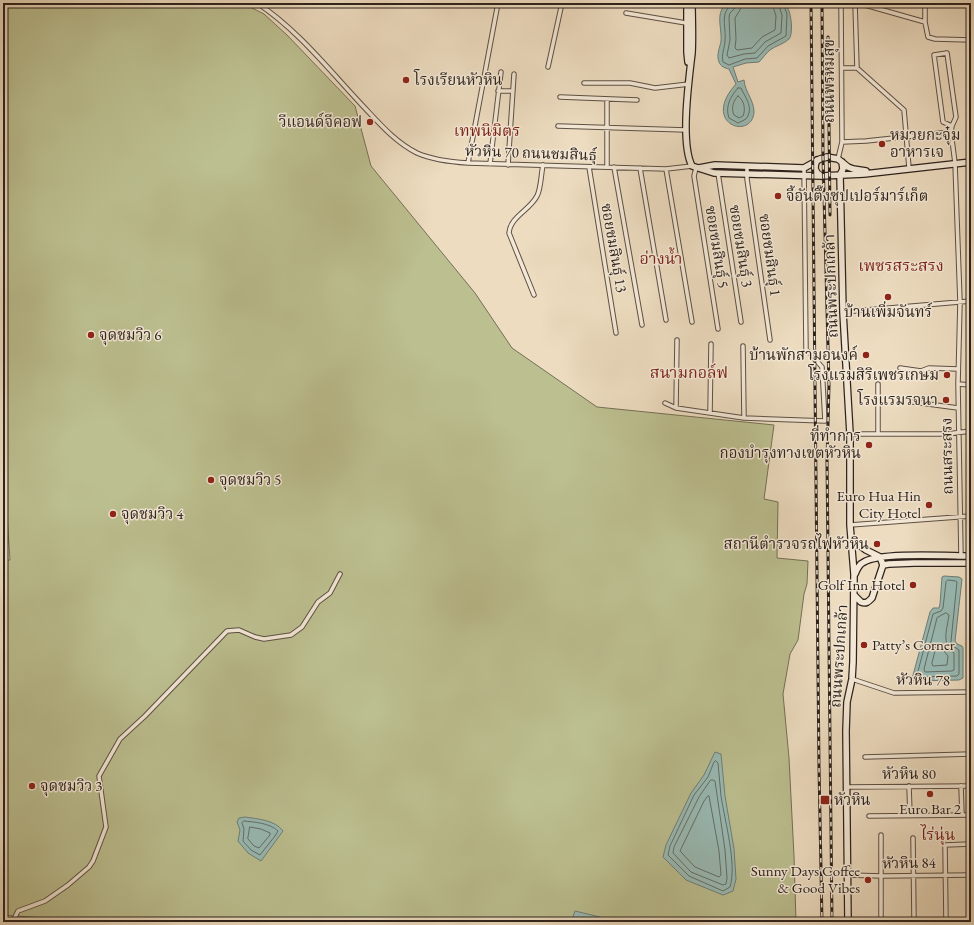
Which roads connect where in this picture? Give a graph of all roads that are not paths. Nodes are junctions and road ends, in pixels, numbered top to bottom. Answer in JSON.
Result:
{"nodes":[{"id":1,"x":257,"y":3,"type":"edge"},
{"id":2,"x":498,"y":3,"type":"edge"},
{"id":3,"x":562,"y":3,"type":"edge"},
{"id":4,"x":687,"y":3,"type":"edge"},
{"id":5,"x":692,"y":3,"type":"edge"},
{"id":6,"x":841,"y":3,"type":"edge"},
{"id":7,"x":857,"y":3,"type":"edge"},
{"id":8,"x":925,"y":3,"type":"edge"},
{"id":9,"x":626,"y":13,"type":"dead end"},
{"id":10,"x":925,"y":22,"type":"junction"},
{"id":11,"x":686,"y":23,"type":"junction"},
{"id":12,"x":971,"y":40,"type":"edge"},
{"id":13,"x":689,"y":66,"type":"junction"},
{"id":14,"x":548,"y":67,"type":"dead end"},
{"id":15,"x":842,"y":68,"type":"junction"},
{"id":16,"x":858,"y":68,"type":"junction"},
{"id":17,"x":501,"y":72,"type":"dead end"},
{"id":18,"x":514,"y":74,"type":"dead end"},
{"id":19,"x":584,"y":83,"type":"dead end"},
{"id":20,"x":689,"y":84,"type":"junction"},
{"id":21,"x":498,"y":91,"type":"junction"},
{"id":22,"x":512,"y":91,"type":"junction"},
{"id":23,"x":560,"y":97,"type":"dead end"},
{"id":24,"x":607,"y":99,"type":"junction"},
{"id":25,"x":637,"y":100,"type":"dead end"},
{"id":26,"x":558,"y":126,"type":"dead end"},
{"id":27,"x":952,"y":126,"type":"junction"},
{"id":28,"x":607,"y":128,"type":"junction"},
{"id":29,"x":686,"y":130,"type":"junction"},
{"id":30,"x":951,"y":132,"type":"junction"},
{"id":31,"x":906,"y":138,"type":"junction"},
{"id":32,"x":842,"y":142,"type":"junction"},
{"id":33,"x":817,"y":160,"type":"junction"},
{"id":34,"x":840,"y":160,"type":"junction"},
{"id":35,"x":971,"y":162,"type":"edge"},
{"id":36,"x":468,"y":163,"type":"junction"},
{"id":37,"x":955,"y":163,"type":"junction"},
{"id":38,"x":490,"y":164,"type":"junction"},
{"id":39,"x":508,"y":164,"type":"junction"},
{"id":40,"x":543,"y":165,"type":"junction"},
{"id":41,"x":747,"y":166,"type":"junction"},
{"id":42,"x":589,"y":167,"type":"junction"},
{"id":43,"x":608,"y":167,"type":"junction"},
{"id":44,"x":614,"y":167,"type":"junction"},
{"id":45,"x":694,"y":167,"type":"junction"},
{"id":46,"x":640,"y":168,"type":"junction"},
{"id":47,"x":804,"y":168,"type":"junction"},
{"id":48,"x":909,"y":168,"type":"junction"},
{"id":49,"x":666,"y":169,"type":"junction"},
{"id":50,"x":872,"y":172,"type":"junction"},
{"id":51,"x":718,"y":173,"type":"junction"},
{"id":52,"x":747,"y":174,"type":"junction"},
{"id":53,"x":804,"y":175,"type":"junction"},
{"id":54,"x":840,"y":175,"type":"junction"},
{"id":55,"x":821,"y":176,"type":"junction"},
{"id":56,"x":534,"y":295,"type":"dead end"},
{"id":57,"x":971,"y":301,"type":"edge"},
{"id":58,"x":960,"y":302,"type":"junction"},
{"id":59,"x":844,"y":312,"type":"junction"},
{"id":60,"x":666,"y":320,"type":"dead end"},
{"id":61,"x":692,"y":322,"type":"dead end"},
{"id":62,"x":741,"y":322,"type":"dead end"},
{"id":63,"x":642,"y":325,"type":"dead end"},
{"id":64,"x":718,"y":329,"type":"dead end"},
{"id":65,"x":616,"y":333,"type":"dead end"},
{"id":66,"x":677,"y":340,"type":"dead end"},
{"id":67,"x":770,"y":340,"type":"dead end"},
{"id":68,"x":711,"y":344,"type":"dead end"},
{"id":69,"x":743,"y":346,"type":"dead end"},
{"id":70,"x":900,"y":368,"type":"dead end"},
{"id":71,"x":958,"y":369,"type":"junction"},
{"id":72,"x":878,"y":384,"type":"dead end"},
{"id":73,"x":958,"y":384,"type":"junction"},
{"id":74,"x":971,"y":385,"type":"edge"},
{"id":75,"x":913,"y":402,"type":"dead end"},
{"id":76,"x":665,"y":403,"type":"dead end"},
{"id":77,"x":676,"y":408,"type":"junction"},
{"id":78,"x":958,"y":408,"type":"junction"},
{"id":79,"x":710,"y":413,"type":"junction"},
{"id":80,"x":744,"y":418,"type":"junction"},
{"id":81,"x":971,"y":431,"type":"edge"},
{"id":82,"x":959,"y":433,"type":"junction"},
{"id":83,"x":850,"y":434,"type":"junction"},
{"id":84,"x":878,"y":434,"type":"junction"},
{"id":85,"x":971,"y":516,"type":"edge"},
{"id":86,"x":961,"y":517,"type":"junction"},
{"id":87,"x":850,"y":525,"type":"junction"},
{"id":88,"x":851,"y":539,"type":"junction"},
{"id":89,"x":914,"y":556,"type":"junction"},
{"id":90,"x":962,"y":556,"type":"junction"},
{"id":91,"x":971,"y":556,"type":"edge"},
{"id":92,"x":880,"y":557,"type":"junction"},
{"id":93,"x":914,"y":563,"type":"junction"},
{"id":94,"x":962,"y":563,"type":"junction"},
{"id":95,"x":971,"y":563,"type":"edge"},
{"id":96,"x":883,"y":565,"type":"junction"},
{"id":97,"x":340,"y":574,"type":"dead end"},
{"id":98,"x":854,"y":574,"type":"junction"},
{"id":99,"x":854,"y":595,"type":"junction"},
{"id":100,"x":866,"y":603,"type":"junction"},
{"id":101,"x":854,"y":616,"type":"junction"},
{"id":102,"x":852,"y":679,"type":"junction"},
{"id":103,"x":971,"y":692,"type":"edge"},
{"id":104,"x":971,"y":754,"type":"edge"},
{"id":105,"x":865,"y":757,"type":"dead end"},
{"id":106,"x":909,"y":786,"type":"junction"},
{"id":107,"x":961,"y":786,"type":"junction"},
{"id":108,"x":971,"y":786,"type":"edge"},
{"id":109,"x":848,"y":787,"type":"junction"},
{"id":110,"x":910,"y":815,"type":"junction"},
{"id":111,"x":962,"y":815,"type":"junction"},
{"id":112,"x":971,"y":815,"type":"edge"},
{"id":113,"x":869,"y":816,"type":"dead end"},
{"id":114,"x":881,"y":835,"type":"dead end"},
{"id":115,"x":913,"y":838,"type":"dead end"},
{"id":116,"x":971,"y":844,"type":"edge"},
{"id":117,"x":847,"y":875,"type":"junction"},
{"id":118,"x":913,"y":875,"type":"junction"},
{"id":119,"x":946,"y":875,"type":"junction"},
{"id":120,"x":971,"y":875,"type":"edge"},
{"id":121,"x":882,"y":876,"type":"junction"},
{"id":122,"x":881,"y":917,"type":"dead end"},
{"id":123,"x":914,"y":919,"type":"dead end"},
{"id":124,"x":15,"y":922,"type":"edge"},
{"id":125,"x":848,"y":922,"type":"edge"},
{"id":126,"x":946,"y":922,"type":"edge"}],
"edges":[{"from":1,"to":36,"type":"street","name":"หัวหิน 70 ถนนชมสินธุ์"},
{"from":2,"to":36,"type":"street"},
{"from":3,"to":14,"type":"street"},
{"from":4,"to":11,"type":"street"},
{"from":5,"to":13,"type":"street"},
{"from":6,"to":15,"type":"street","name":"ถนนพรหมสุข"},
{"from":7,"to":10,"type":"street"},
{"from":7,"to":16,"type":"street"},
{"from":8,"to":10,"type":"street"},
{"from":9,"to":11,"type":"street"},
{"from":10,"to":12,"type":"street"},
{"from":11,"to":13,"type":"street"},
{"from":13,"to":20,"type":"street"},
{"from":15,"to":16,"type":"street"},
{"from":15,"to":32,"type":"street","name":"ถนนพรหมสุข"},
{"from":16,"to":31,"type":"street"},
{"from":17,"to":21,"type":"street"},
{"from":18,"to":22,"type":"street"},
{"from":19,"to":20,"type":"street"},
{"from":20,"to":29,"type":"street"},
{"from":21,"to":22,"type":"street"},
{"from":21,"to":38,"type":"street"},
{"from":22,"to":39,"type":"street"},
{"from":23,"to":24,"type":"street"},
{"from":24,"to":25,"type":"street"},
{"from":24,"to":28,"type":"street"},
{"from":26,"to":28,"type":"street"},
{"from":27,"to":27,"type":"street","name":"ถนนสระสรง"},
{"from":27,"to":30,"type":"street","name":"ถนนสระสรง"},
{"from":28,"to":29,"type":"street"},
{"from":28,"to":43,"type":"street"},
{"from":29,"to":45,"type":"street"},
{"from":30,"to":31,"type":"street"},
{"from":30,"to":37,"type":"street","name":"ถนนสระสรง"},
{"from":31,"to":32,"type":"street"},
{"from":31,"to":48,"type":"street"},
{"from":32,"to":34,"type":"street","name":"ถนนพรหมสุข"},
{"from":33,"to":34,"type":"street","name":"หัวหิน 70 ถนนชมสินธุ์"},
{"from":33,"to":47,"type":"street","name":"หัวหิน 70 ถนนชมสินธุ์"},
{"from":33,"to":55,"type":"street"},
{"from":34,"to":50,"type":"street","name":"หัวหิน 70 ถนนชมสินธุ์"},
{"from":34,"to":54,"type":"street"},
{"from":35,"to":37,"type":"street","name":"หัวหิน 70 ถนนชมสินธุ์"},
{"from":36,"to":38,"type":"street","name":"หัวหิน 70 ถนนชมสินธุ์"},
{"from":37,"to":48,"type":"street","name":"หัวหิน 70 ถนนชมสินธุ์"},
{"from":37,"to":58,"type":"street","name":"ถนนสระสรง"},
{"from":38,"to":39,"type":"street","name":"หัวหิน 70 ถนนชมสินธุ์"},
{"from":39,"to":40,"type":"street","name":"หัวหิน 70 ถนนชมสินธุ์"},
{"from":40,"to":42,"type":"street","name":"หัวหิน 70 ถนนชมสินธุ์"},
{"from":40,"to":56,"type":"street"},
{"from":41,"to":45,"type":"street","name":"หัวหิน 70 ถนนชมสินธุ์"},
{"from":41,"to":47,"type":"street","name":"หัวหิน 70 ถนนชมสินธุ์"},
{"from":41,"to":52,"type":"street","name":"ซอยชมสินธุ์ 1"},
{"from":42,"to":43,"type":"street","name":"หัวหิน 70 ถนนชมสินธุ์"},
{"from":42,"to":65,"type":"street","name":"ซอยชมสินธุ์ 13"},
{"from":43,"to":44,"type":"street","name":"หัวหิน 70 ถนนชมสินธุ์"},
{"from":44,"to":46,"type":"street","name":"หัวหิน 70 ถนนชมสินธุ์"},
{"from":44,"to":63,"type":"street"},
{"from":45,"to":49,"type":"street","name":"หัวหิน 70 ถนนชมสินธุ์"},
{"from":45,"to":51,"type":"street","name":"หัวหิน 70 ถนนชมสินธุ์"},
{"from":45,"to":64,"type":"street","name":"ซอยชมสินธุ์ 5"},
{"from":46,"to":49,"type":"street","name":"หัวหิน 70 ถนนชมสินธุ์"},
{"from":46,"to":60,"type":"street"},
{"from":47,"to":53,"type":"street"},
{"from":48,"to":50,"type":"street","name":"หัวหิน 70 ถนนชมสินธุ์"},
{"from":49,"to":61,"type":"street"},
{"from":50,"to":54,"type":"street","name":"หัวหิน 70 ถนนชมสินธุ์"},
{"from":51,"to":52,"type":"street","name":"หัวหิน 70 ถนนชมสินธุ์"},
{"from":51,"to":62,"type":"street","name":"ซอยชมสินธุ์ 3"},
{"from":52,"to":53,"type":"street","name":"หัวหิน 70 ถนนชมสินธุ์"},
{"from":52,"to":67,"type":"street","name":"ซอยชมสินธุ์ 1"},
{"from":53,"to":55,"type":"street","name":"หัวหิน 70 ถนนชมสินธุ์"},
{"from":53,"to":80,"type":"street"},
{"from":54,"to":55,"type":"street","name":"หัวหิน 70 ถนนชมสินธุ์"},
{"from":54,"to":59,"type":"street","name":"ถนนพระปกเกล้า"},
{"from":57,"to":58,"type":"street"},
{"from":58,"to":59,"type":"street"},
{"from":58,"to":71,"type":"street","name":"ถนนสระสรง"},
{"from":59,"to":83,"type":"street","name":"ถนนพระปกเกล้า"},
{"from":66,"to":77,"type":"street"},
{"from":68,"to":79,"type":"street"},
{"from":69,"to":80,"type":"street"},
{"from":70,"to":71,"type":"street"},
{"from":71,"to":73,"type":"street","name":"ถนนสระสรง"},
{"from":72,"to":84,"type":"street"},
{"from":73,"to":74,"type":"street"},
{"from":73,"to":78,"type":"street","name":"ถนนสระสรง"},
{"from":75,"to":78,"type":"street"},
{"from":76,"to":77,"type":"street"},
{"from":77,"to":79,"type":"street"},
{"from":78,"to":82,"type":"street","name":"ถนนสระสรง"},
{"from":79,"to":80,"type":"street"},
{"from":81,"to":82,"type":"street"},
{"from":82,"to":84,"type":"street"},
{"from":82,"to":86,"type":"street","name":"ถนนสระสรง"},
{"from":83,"to":84,"type":"street"},
{"from":83,"to":87,"type":"street","name":"ถนนพระปกเกล้า"},
{"from":85,"to":86,"type":"street"},
{"from":86,"to":87,"type":"street"},
{"from":86,"to":90,"type":"street","name":"ถนนสระสรง"},
{"from":87,"to":88,"type":"street","name":"ถนนพระปกเกล้า"},
{"from":88,"to":92,"type":"street"},
{"from":88,"to":98,"type":"street","name":"ถนนพระปกเกล้า"},
{"from":89,"to":90,"type":"street"},
{"from":89,"to":92,"type":"street"},
{"from":89,"to":93,"type":"street"},
{"from":90,"to":91,"type":"street"},
{"from":90,"to":94,"type":"street"},
{"from":92,"to":96,"type":"street"},
{"from":92,"to":98,"type":"street"},
{"from":93,"to":94,"type":"street"},
{"from":93,"to":96,"type":"street"},
{"from":94,"to":95,"type":"street"},
{"from":96,"to":100,"type":"street"},
{"from":97,"to":124,"type":"street"},
{"from":98,"to":99,"type":"street","name":"ถนนพระปกเกล้า"},
{"from":99,"to":100,"type":"street"},
{"from":99,"to":101,"type":"street","name":"ถนนพระปกเกล้า"},
{"from":100,"to":101,"type":"street"},
{"from":101,"to":102,"type":"street","name":"ถนนพระปกเกล้า"},
{"from":102,"to":103,"type":"street","name":"หัวหิน 78"},
{"from":102,"to":109,"type":"street","name":"ถนนพระปกเกล้า"},
{"from":104,"to":105,"type":"street"},
{"from":106,"to":107,"type":"street","name":"หัวหิน 80"},
{"from":106,"to":109,"type":"street","name":"หัวหิน 80"},
{"from":106,"to":110,"type":"street"},
{"from":107,"to":108,"type":"street","name":"หัวหิน 80"},
{"from":107,"to":111,"type":"street"},
{"from":109,"to":117,"type":"street","name":"ถนนพระปกเกล้า"},
{"from":110,"to":111,"type":"street"},
{"from":110,"to":113,"type":"street"},
{"from":111,"to":112,"type":"street"},
{"from":114,"to":121,"type":"street"},
{"from":115,"to":118,"type":"street"},
{"from":116,"to":119,"type":"street"},
{"from":117,"to":121,"type":"street","name":"หัวหิน 84"},
{"from":117,"to":125,"type":"street","name":"ถนนพระปกเกล้า"},
{"from":118,"to":119,"type":"street","name":"หัวหิน 84"},
{"from":118,"to":121,"type":"street","name":"หัวหิน 84"},
{"from":118,"to":123,"type":"street"},
{"from":119,"to":120,"type":"street","name":"หัวหิน 84"},
{"from":119,"to":126,"type":"street"},
{"from":121,"to":122,"type":"street"}]}
